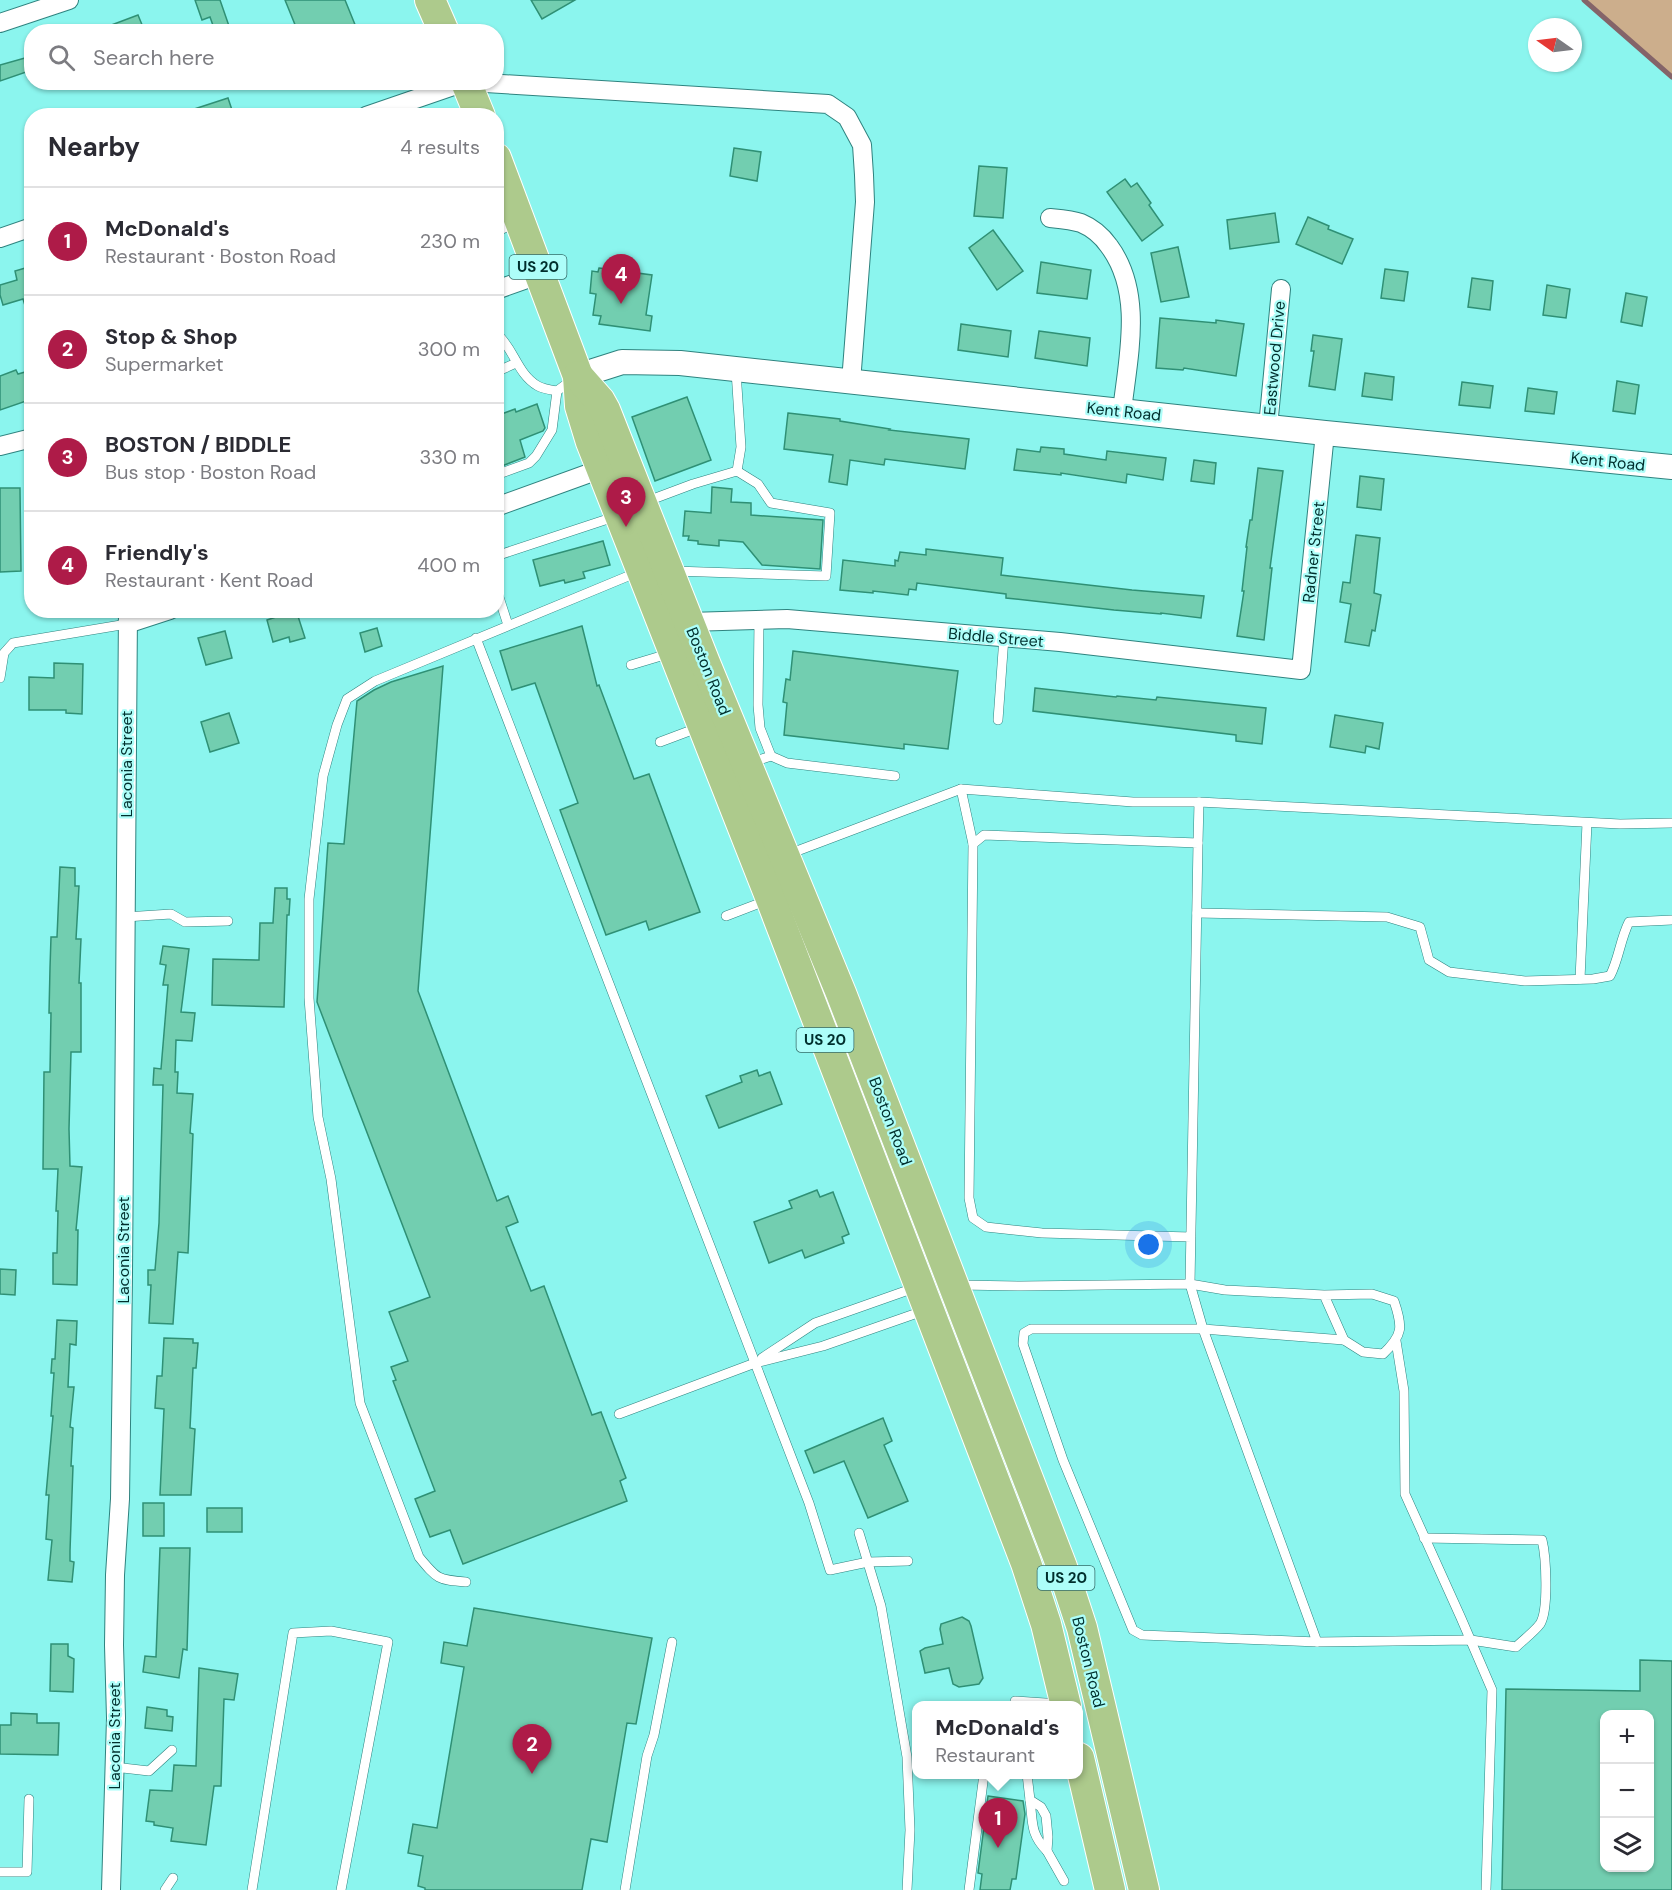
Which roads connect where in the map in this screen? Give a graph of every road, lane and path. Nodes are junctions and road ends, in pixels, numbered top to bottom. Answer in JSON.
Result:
{"nodes":[{"id":1,"x":69,"y":0,"type":"edge"},
{"id":2,"x":430,"y":0,"type":"edge"},
{"id":3,"x":0,"y":23,"type":"edge"},
{"id":4,"x":440,"y":24,"type":"edge"},
{"id":5,"x":504,"y":86,"type":"edge"},
{"id":6,"x":447,"y":90,"type":"edge"},
{"id":7,"x":466,"y":90,"type":"edge"},
{"id":8,"x":396,"y":108,"type":"edge"},
{"id":9,"x":476,"y":108,"type":"edge"},
{"id":10,"x":504,"y":203,"type":"edge"},
{"id":11,"x":1050,"y":218,"type":"dead end"},
{"id":12,"x":508,"y":226,"type":"edge"},
{"id":13,"x":24,"y":230,"type":"edge"},
{"id":14,"x":0,"y":238,"type":"edge"},
{"id":15,"x":541,"y":274,"type":"junction"},
{"id":16,"x":504,"y":287,"type":"edge"},
{"id":17,"x":1281,"y":289,"type":"dead end"},
{"id":18,"x":504,"y":341,"type":"edge"},
{"id":19,"x":516,"y":363,"type":"junction"},
{"id":20,"x":504,"y":368,"type":"edge"},
{"id":21,"x":736,"y":369,"type":"junction"},
{"id":22,"x":851,"y":382,"type":"junction"},
{"id":23,"x":568,"y":383,"type":"junction"},
{"id":24,"x":1122,"y":411,"type":"junction"},
{"id":25,"x":1268,"y":427,"type":"junction"},
{"id":26,"x":1325,"y":433,"type":"junction"},
{"id":27,"x":24,"y":440,"type":"edge"},
{"id":28,"x":0,"y":446,"type":"edge"},
{"id":29,"x":1672,"y":467,"type":"edge"},
{"id":30,"x":601,"y":469,"type":"junction"},
{"id":31,"x":737,"y":471,"type":"junction"},
{"id":32,"x":504,"y":472,"type":"edge"},
{"id":33,"x":504,"y":504,"type":"edge"},
{"id":34,"x":631,"y":509,"type":"junction"},
{"id":35,"x":504,"y":553,"type":"edge"},
{"id":36,"x":655,"y":570,"type":"junction"},
{"id":37,"x":504,"y":613,"type":"edge"},
{"id":38,"x":124,"y":618,"type":"edge"},
{"id":39,"x":128,"y":618,"type":"edge"},
{"id":40,"x":759,"y":620,"type":"junction"},
{"id":41,"x":689,"y":622,"type":"junction"},
{"id":42,"x":508,"y":625,"type":"junction"},
{"id":43,"x":1004,"y":637,"type":"junction"},
{"id":44,"x":476,"y":638,"type":"junction"},
{"id":45,"x":673,"y":652,"type":"junction"},
{"id":46,"x":631,"y":665,"type":"dead end"},
{"id":47,"x":1301,"y":670,"type":"joint"},
{"id":48,"x":0,"y":678,"type":"edge"},
{"id":49,"x":998,"y":720,"type":"dead end"},
{"id":50,"x":702,"y":726,"type":"junction"},
{"id":51,"x":660,"y":742,"type":"dead end"},
{"id":52,"x":759,"y":760,"type":"junction"},
{"id":53,"x":895,"y":776,"type":"dead end"},
{"id":54,"x":961,"y":789,"type":"junction"},
{"id":55,"x":1199,"y":802,"type":"junction"},
{"id":56,"x":1587,"y":823,"type":"junction"},
{"id":57,"x":1672,"y":823,"type":"edge"},
{"id":58,"x":1198,"y":843,"type":"junction"},
{"id":59,"x":973,"y":844,"type":"junction"},
{"id":60,"x":786,"y":855,"type":"junction"},
{"id":61,"x":771,"y":899,"type":"junction"},
{"id":62,"x":1197,"y":913,"type":"junction"},
{"id":63,"x":726,"y":916,"type":"dead end"},
{"id":64,"x":125,"y":917,"type":"junction"},
{"id":65,"x":1672,"y":920,"type":"edge"},
{"id":66,"x":228,"y":921,"type":"dead end"},
{"id":67,"x":1580,"y":980,"type":"junction"},
{"id":68,"x":1191,"y":1237,"type":"junction"},
{"id":69,"x":1190,"y":1284,"type":"junction"},
{"id":70,"x":942,"y":1292,"type":"junction"},
{"id":71,"x":1324,"y":1295,"type":"junction"},
{"id":72,"x":1203,"y":1329,"type":"junction"},
{"id":73,"x":1344,"y":1340,"type":"junction"},
{"id":74,"x":1396,"y":1341,"type":"junction"},
{"id":75,"x":755,"y":1363,"type":"junction"},
{"id":76,"x":619,"y":1414,"type":"dead end"},
{"id":77,"x":859,"y":1533,"type":"dead end"},
{"id":78,"x":1424,"y":1538,"type":"junction"},
{"id":79,"x":908,"y":1561,"type":"dead end"},
{"id":80,"x":868,"y":1562,"type":"junction"},
{"id":81,"x":466,"y":1582,"type":"dead end"},
{"id":82,"x":1471,"y":1640,"type":"junction"},
{"id":83,"x":672,"y":1642,"type":"dead end"},
{"id":84,"x":1317,"y":1642,"type":"junction"},
{"id":85,"x":1065,"y":1701,"type":"edge"},
{"id":86,"x":172,"y":1749,"type":"dead end"},
{"id":87,"x":912,"y":1763,"type":"edge"},
{"id":88,"x":114,"y":1767,"type":"junction"},
{"id":89,"x":1083,"y":1775,"type":"edge"},
{"id":90,"x":983,"y":1779,"type":"edge"},
{"id":91,"x":1028,"y":1779,"type":"edge"},
{"id":92,"x":29,"y":1799,"type":"dead end"},
{"id":93,"x":1030,"y":1800,"type":"junction"},
{"id":94,"x":1047,"y":1851,"type":"junction"},
{"id":95,"x":0,"y":1872,"type":"edge"},
{"id":96,"x":173,"y":1878,"type":"dead end"},
{"id":97,"x":1064,"y":1881,"type":"dead end"},
{"id":98,"x":111,"y":1890,"type":"edge"},
{"id":99,"x":165,"y":1890,"type":"edge"},
{"id":100,"x":252,"y":1890,"type":"edge"},
{"id":101,"x":341,"y":1890,"type":"edge"},
{"id":102,"x":625,"y":1890,"type":"edge"},
{"id":103,"x":907,"y":1890,"type":"edge"},
{"id":104,"x":969,"y":1890,"type":"edge"},
{"id":105,"x":1110,"y":1890,"type":"edge"},
{"id":106,"x":1144,"y":1890,"type":"edge"},
{"id":107,"x":1486,"y":1890,"type":"edge"}],
"edges":[{"from":1,"to":3,"type":"street"},
{"from":2,"to":4,"type":"main road"},
{"from":5,"to":22,"type":"street"},
{"from":6,"to":8,"type":"street"},
{"from":7,"to":9,"type":"main road"},
{"from":10,"to":12,"type":"main road","name":"Boston Road","number":"US 20"},
{"from":11,"to":24,"type":"street"},
{"from":12,"to":15,"type":"main road","name":"Boston Road","number":"US 20"},
{"from":13,"to":14,"type":"street"},
{"from":15,"to":16,"type":"street"},
{"from":15,"to":23,"type":"main road","name":"Boston Road","number":"US 20"},
{"from":17,"to":25,"type":"street","name":"Eastwood Drive"},
{"from":18,"to":19,"type":"lane"},
{"from":19,"to":20,"type":"lane"},
{"from":19,"to":23,"type":"lane"},
{"from":21,"to":22,"type":"street","name":"Kent Road"},
{"from":21,"to":23,"type":"street","name":"Kent Road"},
{"from":21,"to":31,"type":"lane"},
{"from":22,"to":24,"type":"street","name":"Kent Road"},
{"from":23,"to":30,"type":"main road","name":"Boston Road","number":"US 20"},
{"from":23,"to":32,"type":"lane"},
{"from":23,"to":34,"type":"main road","name":"Boston Road","number":"US 20"},
{"from":24,"to":25,"type":"street","name":"Kent Road"},
{"from":25,"to":26,"type":"street","name":"Kent Road"},
{"from":26,"to":29,"type":"street","name":"Kent Road"},
{"from":26,"to":47,"type":"street","name":"Radner Street"},
{"from":27,"to":28,"type":"street"},
{"from":30,"to":33,"type":"street"},
{"from":30,"to":34,"type":"main road","name":"Boston Road","number":"US 20"},
{"from":31,"to":34,"type":"lane"},
{"from":31,"to":36,"type":"lane"},
{"from":34,"to":35,"type":"lane"},
{"from":34,"to":36,"type":"main road","name":"Boston Road","number":"US 20"},
{"from":36,"to":41,"type":"main road","name":"Boston Road","number":"US 20"},
{"from":36,"to":42,"type":"lane"},
{"from":36,"to":45,"type":"main road","name":"Boston Road","number":"US 20"},
{"from":37,"to":42,"type":"lane"},
{"from":38,"to":48,"type":"lane"},
{"from":39,"to":64,"type":"street","name":"Laconia Street"},
{"from":40,"to":41,"type":"street","name":"Biddle Street"},
{"from":40,"to":43,"type":"street","name":"Biddle Street"},
{"from":40,"to":52,"type":"lane"},
{"from":41,"to":52,"type":"main road","name":"Boston Road","number":"US 20"},
{"from":42,"to":44,"type":"lane"},
{"from":43,"to":47,"type":"street","name":"Biddle Street"},
{"from":43,"to":49,"type":"lane"},
{"from":44,"to":75,"type":"lane"},
{"from":44,"to":81,"type":"lane"},
{"from":45,"to":46,"type":"lane"},
{"from":45,"to":50,"type":"main road","name":"Boston Road","number":"US 20"},
{"from":50,"to":51,"type":"lane"},
{"from":50,"to":61,"type":"main road","name":"Boston Road","number":"US 20"},
{"from":52,"to":53,"type":"lane"},
{"from":52,"to":60,"type":"main road","name":"Boston Road","number":"US 20"},
{"from":54,"to":55,"type":"lane"},
{"from":54,"to":59,"type":"lane"},
{"from":54,"to":60,"type":"lane"},
{"from":55,"to":56,"type":"lane"},
{"from":55,"to":58,"type":"lane"},
{"from":56,"to":57,"type":"lane"},
{"from":56,"to":67,"type":"lane"},
{"from":58,"to":59,"type":"lane"},
{"from":58,"to":62,"type":"lane"},
{"from":59,"to":68,"type":"lane"},
{"from":60,"to":70,"type":"main road","name":"Boston Road","number":"US 20"},
{"from":61,"to":63,"type":"lane"},
{"from":61,"to":70,"type":"main road","name":"Boston Road","number":"US 20"},
{"from":62,"to":67,"type":"lane"},
{"from":62,"to":68,"type":"lane"},
{"from":64,"to":66,"type":"lane"},
{"from":64,"to":88,"type":"street","name":"Laconia Street"},
{"from":65,"to":67,"type":"lane"},
{"from":68,"to":69,"type":"lane"},
{"from":69,"to":70,"type":"lane"},
{"from":69,"to":71,"type":"lane"},
{"from":69,"to":72,"type":"lane"},
{"from":70,"to":75,"type":"lane"},
{"from":70,"to":75,"type":"lane"},
{"from":70,"to":85,"type":"main road","name":"Boston Road","number":"US 20"},
{"from":70,"to":106,"type":"main road","name":"Boston Road","number":"US 20"},
{"from":71,"to":73,"type":"lane"},
{"from":71,"to":74,"type":"lane"},
{"from":72,"to":73,"type":"lane"},
{"from":72,"to":84,"type":"lane"},
{"from":72,"to":84,"type":"lane"},
{"from":73,"to":74,"type":"lane"},
{"from":74,"to":78,"type":"lane"},
{"from":75,"to":76,"type":"lane"},
{"from":75,"to":80,"type":"lane"},
{"from":77,"to":80,"type":"lane"},
{"from":78,"to":82,"type":"lane"},
{"from":78,"to":82,"type":"lane"},
{"from":79,"to":80,"type":"lane"},
{"from":80,"to":87,"type":"lane"},
{"from":82,"to":84,"type":"lane"},
{"from":82,"to":107,"type":"lane"},
{"from":83,"to":102,"type":"lane"},
{"from":86,"to":88,"type":"lane"},
{"from":87,"to":103,"type":"lane"},
{"from":88,"to":98,"type":"street","name":"Laconia Street"},
{"from":89,"to":105,"type":"main road"},
{"from":90,"to":104,"type":"lane"},
{"from":91,"to":93,"type":"lane"},
{"from":92,"to":95,"type":"lane"},
{"from":93,"to":94,"type":"lane"},
{"from":93,"to":94,"type":"lane"},
{"from":94,"to":97,"type":"lane"},
{"from":96,"to":99,"type":"lane"},
{"from":100,"to":101,"type":"lane"}]}
